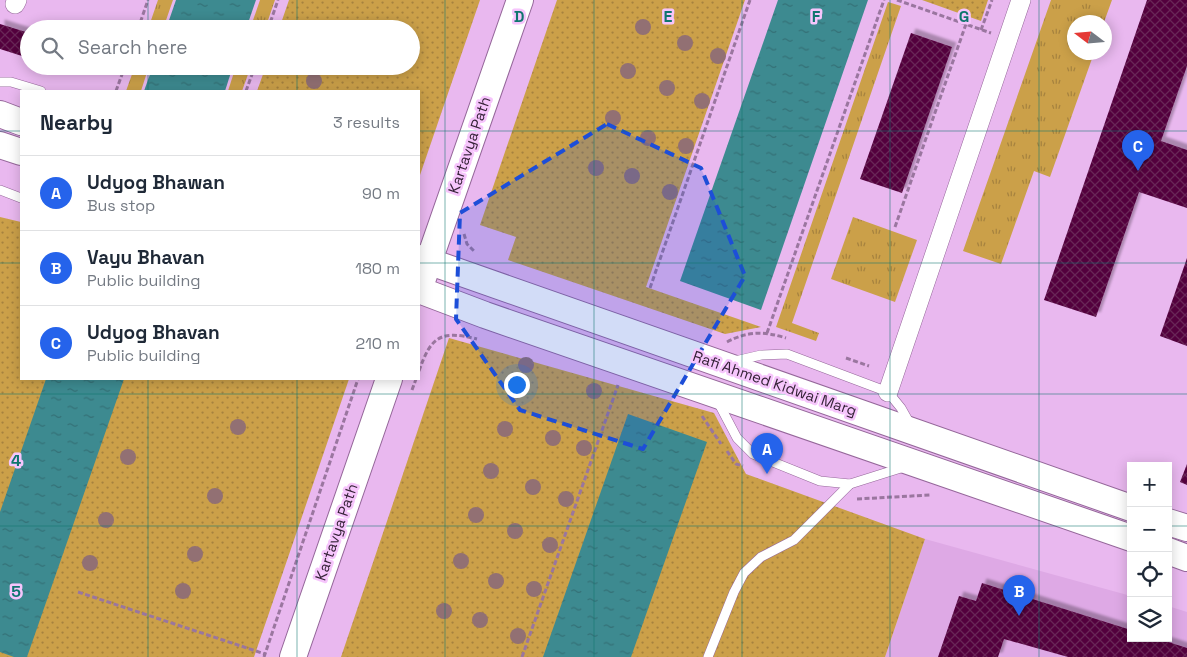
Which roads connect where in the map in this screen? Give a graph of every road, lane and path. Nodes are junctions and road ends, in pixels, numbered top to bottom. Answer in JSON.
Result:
{"nodes":[{"id":1,"x":148,"y":0,"type":"edge"},
{"id":2,"x":278,"y":0,"type":"edge"},
{"id":3,"x":520,"y":0,"type":"edge"},
{"id":4,"x":750,"y":0,"type":"edge"},
{"id":5,"x":884,"y":0,"type":"edge"},
{"id":6,"x":897,"y":0,"type":"edge"},
{"id":7,"x":992,"y":0,"type":"edge"},
{"id":8,"x":1021,"y":0,"type":"edge"},
{"id":9,"x":141,"y":20,"type":"edge"},
{"id":10,"x":271,"y":20,"type":"edge"},
{"id":11,"x":966,"y":24,"type":"junction"},
{"id":12,"x":981,"y":30,"type":"junction"},
{"id":13,"x":990,"y":33,"type":"dead end"},
{"id":14,"x":122,"y":75,"type":"edge"},
{"id":15,"x":252,"y":75,"type":"edge"},
{"id":16,"x":0,"y":82,"type":"edge"},
{"id":17,"x":38,"y":90,"type":"edge"},
{"id":18,"x":116,"y":90,"type":"edge"},
{"id":19,"x":246,"y":90,"type":"edge"},
{"id":20,"x":0,"y":114,"type":"edge"},
{"id":21,"x":20,"y":122,"type":"edge"},
{"id":22,"x":0,"y":145,"type":"edge"},
{"id":23,"x":20,"y":152,"type":"edge"},
{"id":24,"x":0,"y":190,"type":"edge"},
{"id":25,"x":20,"y":198,"type":"edge"},
{"id":26,"x":895,"y":227,"type":"dead end"},
{"id":27,"x":464,"y":231,"type":"dead end"},
{"id":28,"x":476,"y":252,"type":"dead end"},
{"id":29,"x":424,"y":260,"type":"edge"},
{"id":30,"x":420,"y":284,"type":"edge"},
{"id":31,"x":650,"y":288,"type":"dead end"},
{"id":32,"x":420,"y":290,"type":"edge"},
{"id":33,"x":767,"y":333,"type":"junction"},
{"id":34,"x":788,"y":339,"type":"dead end"},
{"id":35,"x":723,"y":354,"type":"junction"},
{"id":36,"x":842,"y":357,"type":"dead end"},
{"id":37,"x":869,"y":366,"type":"dead end"},
{"id":38,"x":358,"y":380,"type":"edge"},
{"id":39,"x":388,"y":380,"type":"edge"},
{"id":40,"x":618,"y":385,"type":"dead end"},
{"id":41,"x":888,"y":392,"type":"junction"},
{"id":42,"x":714,"y":394,"type":"junction"},
{"id":43,"x":916,"y":433,"type":"junction"},
{"id":44,"x":914,"y":464,"type":"junction"},
{"id":45,"x":850,"y":484,"type":"junction"},
{"id":46,"x":1128,"y":507,"type":"edge"},
{"id":47,"x":1172,"y":523,"type":"edge"},
{"id":48,"x":1187,"y":528,"type":"edge"},
{"id":49,"x":1127,"y":537,"type":"edge"},
{"id":50,"x":1171,"y":552,"type":"edge"},
{"id":51,"x":1187,"y":558,"type":"edge"},
{"id":52,"x":78,"y":592,"type":"dead end"},
{"id":53,"x":264,"y":656,"type":"edge"},
{"id":54,"x":293,"y":657,"type":"edge"},
{"id":55,"x":522,"y":657,"type":"edge"},
{"id":56,"x":708,"y":657,"type":"edge"}],
"edges":[{"from":1,"to":9,"type":"path"},
{"from":2,"to":10,"type":"path"},
{"from":3,"to":29,"type":"main road","name":"Kartavya Path"},
{"from":4,"to":31,"type":"path"},
{"from":5,"to":33,"type":"path"},
{"from":6,"to":11,"type":"path"},
{"from":7,"to":12,"type":"path"},
{"from":8,"to":41,"type":"street"},
{"from":11,"to":12,"type":"path"},
{"from":11,"to":26,"type":"path"},
{"from":12,"to":13,"type":"path"},
{"from":14,"to":18,"type":"path"},
{"from":15,"to":19,"type":"path"},
{"from":16,"to":17,"type":"lane"},
{"from":20,"to":21,"type":"main road"},
{"from":22,"to":23,"type":"main road"},
{"from":24,"to":25,"type":"lane"},
{"from":27,"to":28,"type":"path"},
{"from":29,"to":30,"type":"main road","name":"Kartavya Path"},
{"from":29,"to":35,"type":"main road","name":"Rafi Ahmed Kidwai Marg"},
{"from":32,"to":42,"type":"main road","name":"Rafi Ahmed Kidwai Marg"},
{"from":33,"to":34,"type":"path"},
{"from":33,"to":35,"type":"path"},
{"from":35,"to":41,"type":"lane"},
{"from":35,"to":43,"type":"main road","name":"Rafi Ahmed Kidwai Marg"},
{"from":36,"to":37,"type":"path"},
{"from":38,"to":53,"type":"path"},
{"from":39,"to":54,"type":"main road","name":"Kartavya Path"},
{"from":40,"to":55,"type":"path"},
{"from":41,"to":43,"type":"lane"},
{"from":42,"to":44,"type":"main road","name":"Rafi Ahmed Kidwai Marg"},
{"from":42,"to":45,"type":"lane"},
{"from":43,"to":46,"type":"main road","name":"Rafi Ahmed Kidwai Marg"},
{"from":44,"to":45,"type":"lane"},
{"from":44,"to":49,"type":"main road","name":"Rafi Ahmed Kidwai Marg"},
{"from":45,"to":56,"type":"lane"},
{"from":47,"to":48,"type":"main road"},
{"from":50,"to":51,"type":"main road"},
{"from":52,"to":53,"type":"path"}]}
